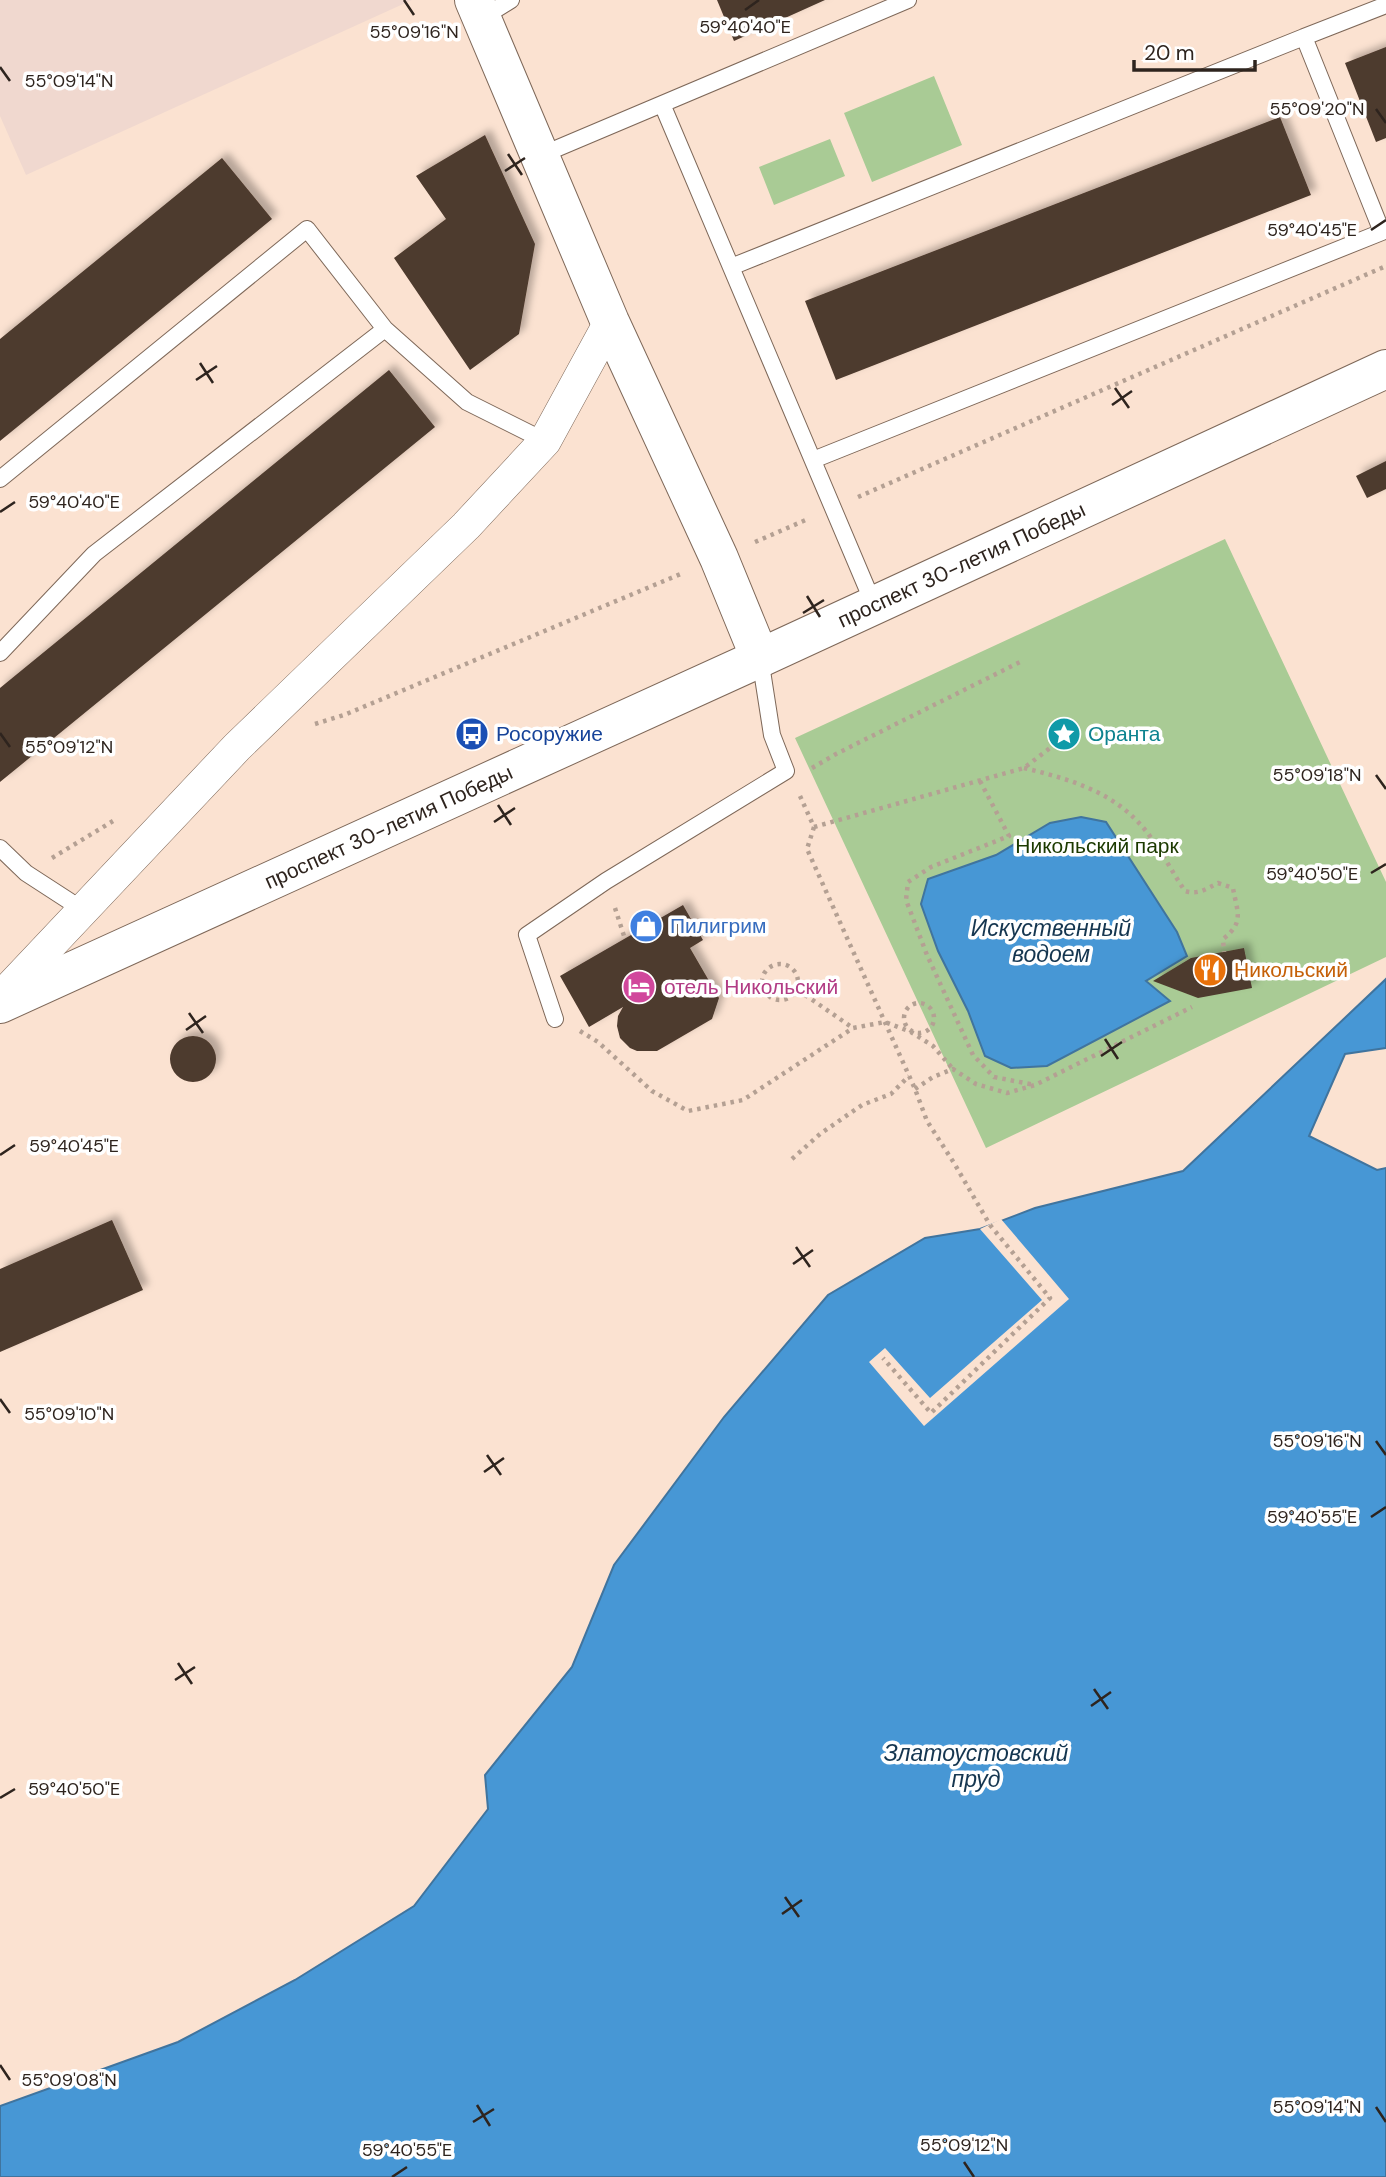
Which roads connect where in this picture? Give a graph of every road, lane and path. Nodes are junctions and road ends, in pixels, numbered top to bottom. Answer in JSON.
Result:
{"nodes":[{"id":1,"x":908,"y":0,"type":"edge"},
{"id":2,"x":1386,"y":5,"type":"edge"},
{"id":3,"x":489,"y":6,"type":"edge"},
{"id":4,"x":1304,"y":37,"type":"junction"},
{"id":5,"x":662,"y":104,"type":"junction"},
{"id":6,"x":539,"y":156,"type":"junction"},
{"id":7,"x":731,"y":267,"type":"junction"},
{"id":8,"x":610,"y":322,"type":"junction"},
{"id":9,"x":385,"y":329,"type":"junction"},
{"id":10,"x":1386,"y":369,"type":"edge"},
{"id":11,"x":545,"y":441,"type":"junction"},
{"id":12,"x":813,"y":460,"type":"junction"},
{"id":13,"x":0,"y":479,"type":"edge"},
{"id":14,"x":874,"y":605,"type":"junction"},
{"id":15,"x":0,"y":653,"type":"edge"},
{"id":16,"x":760,"y":658,"type":"junction"},
{"id":17,"x":1020,"y":662,"type":"dead end"},
{"id":18,"x":1050,"y":748,"type":"dead end"},
{"id":19,"x":1024,"y":768,"type":"junction"},
{"id":20,"x":789,"y":775,"type":"junction"},
{"id":21,"x":980,"y":781,"type":"junction"},
{"id":22,"x":814,"y":827,"type":"junction"},
{"id":23,"x":0,"y":848,"type":"edge"},
{"id":24,"x":83,"y":910,"type":"junction"},
{"id":25,"x":1224,"y":952,"type":"dead end"},
{"id":26,"x":798,"y":990,"type":"junction"},
{"id":27,"x":0,"y":1001,"type":"edge"},
{"id":28,"x":1192,"y":1007,"type":"dead end"},
{"id":29,"x":555,"y":1019,"type":"joint"},
{"id":30,"x":885,"y":1022,"type":"junction"},
{"id":31,"x":853,"y":1028,"type":"junction"},
{"id":32,"x":911,"y":1032,"type":"junction"},
{"id":33,"x":953,"y":1069,"type":"junction"},
{"id":34,"x":909,"y":1076,"type":"junction"},
{"id":35,"x":1035,"y":1085,"type":"junction"},
{"id":36,"x":915,"y":1089,"type":"junction"},
{"id":37,"x":792,"y":1159,"type":"dead end"},
{"id":38,"x":883,"y":1359,"type":"dead end"}],
"edges":[{"from":1,"to":5,"type":"lane"},
{"from":2,"to":4,"type":"lane"},
{"from":3,"to":6,"type":"main road"},
{"from":4,"to":7,"type":"lane"},
{"from":4,"to":12,"type":"lane"},
{"from":5,"to":6,"type":"lane"},
{"from":5,"to":7,"type":"lane"},
{"from":6,"to":8,"type":"main road"},
{"from":7,"to":12,"type":"lane"},
{"from":8,"to":11,"type":"street"},
{"from":8,"to":16,"type":"main road"},
{"from":9,"to":11,"type":"lane"},
{"from":9,"to":13,"type":"lane"},
{"from":9,"to":15,"type":"lane"},
{"from":10,"to":14,"type":"main road","name":"проспект 30-летия Победы"},
{"from":11,"to":24,"type":"street"},
{"from":12,"to":14,"type":"lane"},
{"from":14,"to":16,"type":"main road","name":"проспект 30-летия Победы"},
{"from":16,"to":20,"type":"lane"},
{"from":16,"to":27,"type":"main road","name":"проспект 30-летия Победы"},
{"from":17,"to":20,"type":"path"},
{"from":18,"to":19,"type":"path"},
{"from":19,"to":21,"type":"path"},
{"from":19,"to":25,"type":"path"},
{"from":20,"to":22,"type":"path"},
{"from":20,"to":29,"type":"lane"},
{"from":21,"to":22,"type":"path"},
{"from":21,"to":35,"type":"path"},
{"from":22,"to":30,"type":"path"},
{"from":23,"to":24,"type":"lane"},
{"from":24,"to":27,"type":"street"},
{"from":26,"to":26,"type":"path"},
{"from":26,"to":31,"type":"path"},
{"from":28,"to":35,"type":"path"},
{"from":29,"to":31,"type":"path"},
{"from":30,"to":31,"type":"path"},
{"from":30,"to":32,"type":"path"},
{"from":30,"to":34,"type":"path"},
{"from":32,"to":32,"type":"path"},
{"from":32,"to":33,"type":"path"},
{"from":33,"to":35,"type":"path"},
{"from":33,"to":36,"type":"path"},
{"from":34,"to":36,"type":"path"},
{"from":34,"to":37,"type":"path"},
{"from":36,"to":38,"type":"path"}]}
